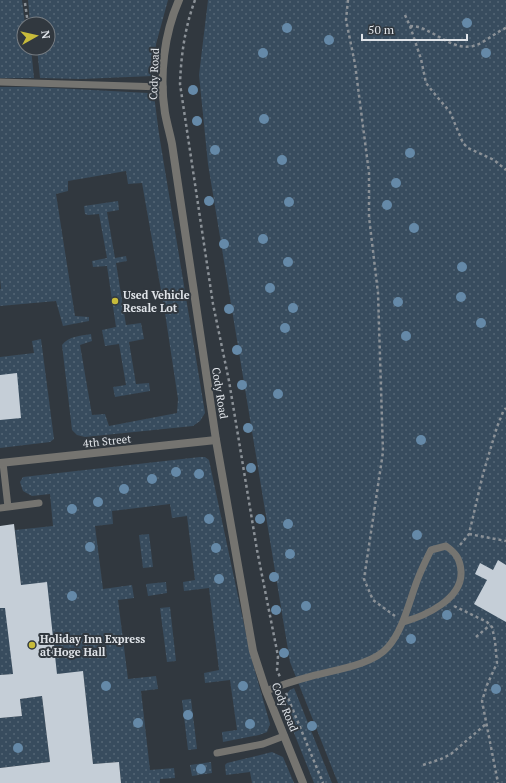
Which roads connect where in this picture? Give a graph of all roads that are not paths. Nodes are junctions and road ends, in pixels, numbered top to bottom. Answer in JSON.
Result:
{"nodes":[{"id":1,"x":179,"y":0,"type":"edge"},
{"id":2,"x":0,"y":82,"type":"edge"},
{"id":3,"x":163,"y":87,"type":"junction"},
{"id":4,"x":216,"y":440,"type":"junction"},
{"id":5,"x":2,"y":463,"type":"edge"},
{"id":6,"x":39,"y":504,"type":"dead end"},
{"id":7,"x":8,"y":507,"type":"junction"},
{"id":8,"x":0,"y":508,"type":"edge"},
{"id":9,"x":403,"y":622,"type":"junction"},
{"id":10,"x":266,"y":692,"type":"junction"},
{"id":11,"x":284,"y":736,"type":"junction"},
{"id":12,"x":217,"y":753,"type":"dead end"},
{"id":13,"x":303,"y":783,"type":"edge"}],
"edges":[{"from":1,"to":3,"type":"street","name":"Cody Road"},
{"from":2,"to":3,"type":"lane"},
{"from":3,"to":4,"type":"street","name":"Cody Road"},
{"from":4,"to":5,"type":"street","name":"4th Street"},
{"from":4,"to":10,"type":"street","name":"Cody Road"},
{"from":5,"to":7,"type":"lane"},
{"from":6,"to":7,"type":"lane"},
{"from":7,"to":8,"type":"lane"},
{"from":9,"to":9,"type":"lane"},
{"from":9,"to":10,"type":"lane"},
{"from":10,"to":11,"type":"street","name":"Cody Road"},
{"from":11,"to":12,"type":"lane"},
{"from":11,"to":13,"type":"street","name":"Cody Road"}]}
